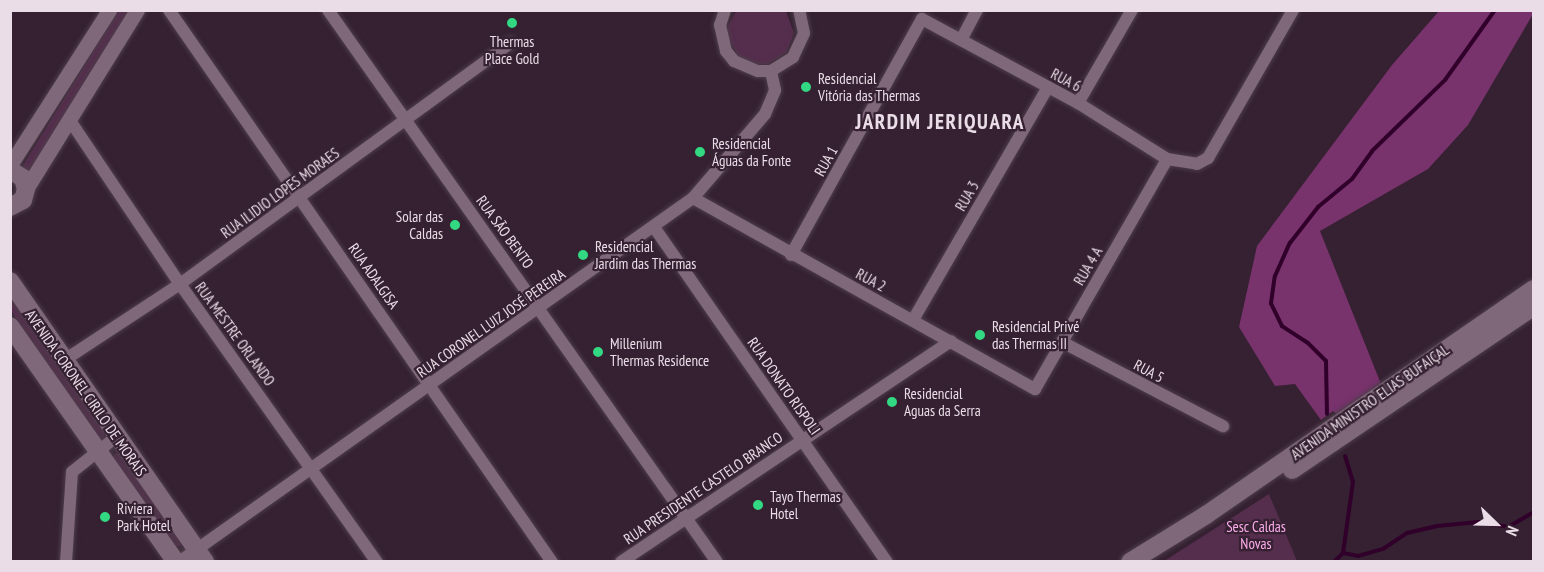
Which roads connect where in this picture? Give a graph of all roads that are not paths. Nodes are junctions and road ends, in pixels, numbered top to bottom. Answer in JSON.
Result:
{"nodes":[{"id":1,"x":109,"y":10,"type":"edge"},
{"id":2,"x":137,"y":10,"type":"edge"},
{"id":3,"x":169,"y":10,"type":"edge"},
{"id":4,"x":328,"y":10,"type":"edge"},
{"id":5,"x":725,"y":10,"type":"edge"},
{"id":6,"x":799,"y":10,"type":"edge"},
{"id":7,"x":977,"y":10,"type":"edge"},
{"id":8,"x":1132,"y":10,"type":"edge"},
{"id":9,"x":1293,"y":10,"type":"edge"},
{"id":10,"x":922,"y":19,"type":"joint"},
{"id":11,"x":961,"y":40,"type":"junction"},
{"id":12,"x":510,"y":43,"type":"dead end"},
{"id":13,"x":771,"y":71,"type":"junction"},
{"id":14,"x":1048,"y":87,"type":"junction"},
{"id":15,"x":1078,"y":103,"type":"junction"},
{"id":16,"x":406,"y":121,"type":"junction"},
{"id":17,"x":71,"y":122,"type":"junction"},
{"id":18,"x":1167,"y":159,"type":"junction"},
{"id":19,"x":10,"y":165,"type":"edge"},
{"id":20,"x":10,"y":171,"type":"edge"},
{"id":21,"x":26,"y":189,"type":"junction"},
{"id":22,"x":301,"y":197,"type":"junction"},
{"id":23,"x":693,"y":198,"type":"junction"},
{"id":24,"x":11,"y":209,"type":"edge"},
{"id":25,"x":654,"y":227,"type":"junction"},
{"id":26,"x":791,"y":255,"type":"junction"},
{"id":27,"x":10,"y":281,"type":"edge"},
{"id":28,"x":180,"y":284,"type":"junction"},
{"id":29,"x":1533,"y":289,"type":"edge"},
{"id":30,"x":540,"y":306,"type":"junction"},
{"id":31,"x":1533,"y":306,"type":"edge"},
{"id":32,"x":913,"y":320,"type":"junction"},
{"id":33,"x":10,"y":326,"type":"edge"},
{"id":34,"x":951,"y":341,"type":"junction"},
{"id":35,"x":1062,"y":342,"type":"junction"},
{"id":36,"x":63,"y":361,"type":"junction"},
{"id":37,"x":430,"y":384,"type":"junction"},
{"id":38,"x":1035,"y":389,"type":"joint"},
{"id":39,"x":1223,"y":426,"type":"dead end"},
{"id":40,"x":117,"y":437,"type":"junction"},
{"id":41,"x":803,"y":439,"type":"junction"},
{"id":42,"x":97,"y":451,"type":"junction"},
{"id":43,"x":312,"y":468,"type":"junction"},
{"id":44,"x":1206,"y":515,"type":"junction"},
{"id":45,"x":686,"y":516,"type":"junction"},
{"id":46,"x":200,"y":555,"type":"edge"},
{"id":47,"x":66,"y":561,"type":"edge"},
{"id":48,"x":178,"y":561,"type":"edge"},
{"id":49,"x":377,"y":561,"type":"edge"},
{"id":50,"x":552,"y":561,"type":"edge"},
{"id":51,"x":621,"y":561,"type":"edge"},
{"id":52,"x":717,"y":561,"type":"edge"},
{"id":53,"x":888,"y":561,"type":"edge"},
{"id":54,"x":1130,"y":561,"type":"edge"}],
"edges":[{"from":1,"to":19,"type":"street"},
{"from":2,"to":17,"type":"street"},
{"from":3,"to":22,"type":"street","name":"RUA ADALGISA"},
{"from":4,"to":16,"type":"street","name":"RUA SÃO BENTO"},
{"from":5,"to":13,"type":"street"},
{"from":6,"to":13,"type":"street"},
{"from":7,"to":11,"type":"street"},
{"from":8,"to":15,"type":"street"},
{"from":9,"to":18,"type":"street","name":"RUA 6"},
{"from":10,"to":11,"type":"street","name":"RUA 6"},
{"from":10,"to":26,"type":"street","name":"RUA 1"},
{"from":11,"to":14,"type":"street","name":"RUA 6"},
{"from":12,"to":16,"type":"street","name":"RUA ILIDIO LOPES MORAES"},
{"from":13,"to":23,"type":"street","name":"RUA CORONEL LUIZ JOSÉ PEREIRA"},
{"from":14,"to":15,"type":"street","name":"RUA 6"},
{"from":14,"to":32,"type":"street","name":"RUA 3"},
{"from":15,"to":18,"type":"street","name":"RUA 6"},
{"from":16,"to":22,"type":"street","name":"RUA ILIDIO LOPES MORAES"},
{"from":16,"to":30,"type":"street","name":"RUA SÃO BENTO"},
{"from":17,"to":21,"type":"street"},
{"from":17,"to":28,"type":"street","name":"RUA MESTRE ORLANDO"},
{"from":18,"to":35,"type":"street","name":"RUA 4 A"},
{"from":20,"to":21,"type":"main road"},
{"from":21,"to":24,"type":"main road"},
{"from":22,"to":28,"type":"street","name":"RUA ILIDIO LOPES MORAES"},
{"from":22,"to":37,"type":"street","name":"RUA ADALGISA"},
{"from":23,"to":25,"type":"street","name":"RUA CORONEL LUIZ JOSÉ PEREIRA"},
{"from":23,"to":26,"type":"street","name":"RUA 2"},
{"from":25,"to":30,"type":"street","name":"RUA CORONEL LUIZ JOSÉ PEREIRA"},
{"from":25,"to":41,"type":"street","name":"RUA DONATO RISPOLI"},
{"from":26,"to":32,"type":"street","name":"RUA 2"},
{"from":27,"to":36,"type":"main road","name":"AVENIDA CORONEL CIRILO DE MORAIS"},
{"from":28,"to":36,"type":"street","name":"RUA ILIDIO LOPES MORAES"},
{"from":28,"to":43,"type":"street","name":"RUA MESTRE ORLANDO"},
{"from":29,"to":44,"type":"main road","name":"AVENIDA MINISTRO ELIAS BUFAIÇAL"},
{"from":30,"to":37,"type":"street","name":"RUA CORONEL LUIZ JOSÉ PEREIRA"},
{"from":30,"to":45,"type":"street","name":"RUA SÃO BENTO"},
{"from":31,"to":44,"type":"main road","name":"AVENIDA MINISTRO ELIAS BUFAIÇAL"},
{"from":32,"to":34,"type":"street","name":"RUA 2"},
{"from":33,"to":42,"type":"main road","name":"AVENIDA CORONEL CIRILO DE MORAIS"},
{"from":34,"to":38,"type":"street","name":"RUA 2"},
{"from":34,"to":41,"type":"street","name":"RUA PRESIDENTE CASTELO BRANCO"},
{"from":35,"to":38,"type":"street","name":"RUA 4 A"},
{"from":35,"to":39,"type":"street","name":"RUA 5"},
{"from":36,"to":40,"type":"main road","name":"AVENIDA CORONEL CIRILO DE MORAIS"},
{"from":37,"to":43,"type":"street","name":"RUA CORONEL LUIZ JOSÉ PEREIRA"},
{"from":37,"to":50,"type":"street","name":"RUA ADALGISA"},
{"from":40,"to":42,"type":"street"},
{"from":40,"to":46,"type":"main road","name":"AVENIDA CORONEL CIRILO DE MORAIS"},
{"from":41,"to":45,"type":"street","name":"RUA PRESIDENTE CASTELO BRANCO"},
{"from":41,"to":53,"type":"street","name":"RUA DONATO RISPOLI"},
{"from":42,"to":47,"type":"street"},
{"from":42,"to":48,"type":"main road","name":"AVENIDA CORONEL CIRILO DE MORAIS"},
{"from":43,"to":46,"type":"street","name":"RUA CORONEL LUIZ JOSÉ PEREIRA"},
{"from":43,"to":49,"type":"street","name":"RUA MESTRE ORLANDO"},
{"from":44,"to":54,"type":"main road","name":"AVENIDA MINISTRO ELIAS BUFAIÇAL"},
{"from":45,"to":51,"type":"street","name":"RUA PRESIDENTE CASTELO BRANCO"},
{"from":45,"to":52,"type":"street","name":"RUA SÃO BENTO"},
{"from":46,"to":48,"type":"street","name":"RUA CORONEL LUIZ JOSÉ PEREIRA"}]}
